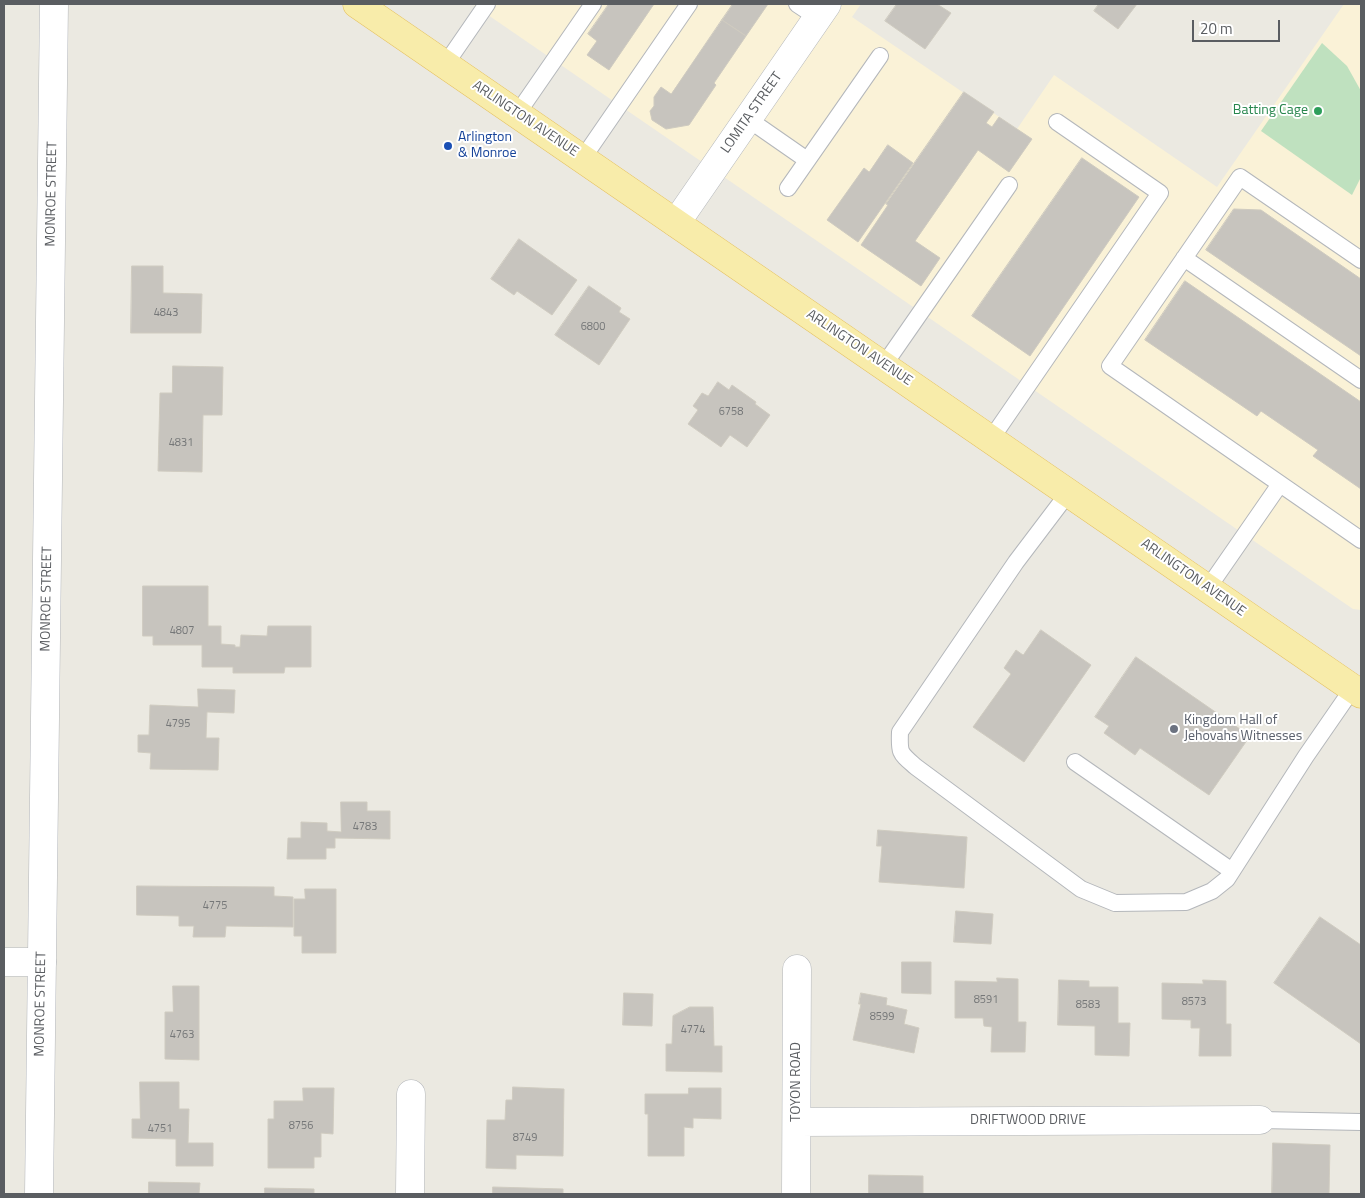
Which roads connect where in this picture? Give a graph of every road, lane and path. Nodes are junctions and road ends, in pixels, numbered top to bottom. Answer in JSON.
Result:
{"nodes":[{"id":1,"x":54,"y":4,"type":"edge"},
{"id":2,"x":357,"y":4,"type":"edge"},
{"id":3,"x":486,"y":4,"type":"edge"},
{"id":4,"x":593,"y":4,"type":"edge"},
{"id":5,"x":689,"y":4,"type":"edge"},
{"id":6,"x":814,"y":8,"type":"edge"},
{"id":7,"x":880,"y":56,"type":"dead end"},
{"id":8,"x":446,"y":65,"type":"junction"},
{"id":9,"x":517,"y":114,"type":"junction"},
{"id":10,"x":748,"y":119,"type":"junction"},
{"id":11,"x":1057,"y":122,"type":"dead end"},
{"id":12,"x":583,"y":158,"type":"junction"},
{"id":13,"x":807,"y":160,"type":"junction"},
{"id":14,"x":1009,"y":185,"type":"dead end"},
{"id":15,"x":788,"y":188,"type":"dead end"},
{"id":16,"x":676,"y":223,"type":"junction"},
{"id":17,"x":1184,"y":258,"type":"junction"},
{"id":18,"x":1361,"y":260,"type":"edge"},
{"id":19,"x":884,"y":365,"type":"junction"},
{"id":20,"x":1361,"y":380,"type":"edge"},
{"id":21,"x":991,"y":439,"type":"junction"},
{"id":22,"x":1280,"y":484,"type":"junction"},
{"id":23,"x":1069,"y":492,"type":"junction"},
{"id":24,"x":1361,"y":540,"type":"edge"},
{"id":25,"x":1208,"y":588,"type":"junction"},
{"id":26,"x":1357,"y":691,"type":"edge"},
{"id":27,"x":1075,"y":762,"type":"dead end"},
{"id":28,"x":1232,"y":871,"type":"junction"},
{"id":29,"x":4,"y":962,"type":"edge"},
{"id":30,"x":42,"y":962,"type":"junction"},
{"id":31,"x":797,"y":970,"type":"dead end"},
{"id":32,"x":411,"y":1094,"type":"dead end"},
{"id":33,"x":1260,"y":1120,"type":"joint"},
{"id":34,"x":797,"y":1122,"type":"junction"},
{"id":35,"x":1361,"y":1122,"type":"edge"},
{"id":36,"x":39,"y":1194,"type":"edge"},
{"id":37,"x":410,"y":1194,"type":"edge"},
{"id":38,"x":796,"y":1194,"type":"edge"}],
"edges":[{"from":1,"to":30,"type":"street","name":"MONROE STREET"},
{"from":2,"to":8,"type":"main road","name":"ARLINGTON AVENUE"},
{"from":3,"to":8,"type":"lane"},
{"from":4,"to":9,"type":"lane"},
{"from":5,"to":12,"type":"lane"},
{"from":6,"to":10,"type":"street","name":"LOMITA STREET"},
{"from":7,"to":13,"type":"lane"},
{"from":8,"to":9,"type":"main road","name":"ARLINGTON AVENUE"},
{"from":9,"to":12,"type":"main road","name":"ARLINGTON AVENUE"},
{"from":10,"to":13,"type":"lane"},
{"from":10,"to":16,"type":"street","name":"LOMITA STREET"},
{"from":11,"to":21,"type":"lane"},
{"from":12,"to":16,"type":"main road","name":"ARLINGTON AVENUE"},
{"from":13,"to":15,"type":"lane"},
{"from":14,"to":19,"type":"lane"},
{"from":16,"to":19,"type":"main road","name":"ARLINGTON AVENUE"},
{"from":17,"to":18,"type":"lane"},
{"from":17,"to":20,"type":"lane"},
{"from":17,"to":22,"type":"lane"},
{"from":19,"to":21,"type":"main road","name":"ARLINGTON AVENUE"},
{"from":21,"to":23,"type":"main road","name":"ARLINGTON AVENUE"},
{"from":22,"to":24,"type":"lane"},
{"from":22,"to":25,"type":"lane"},
{"from":23,"to":25,"type":"main road","name":"ARLINGTON AVENUE"},
{"from":23,"to":28,"type":"lane"},
{"from":25,"to":26,"type":"main road","name":"ARLINGTON AVENUE"},
{"from":26,"to":28,"type":"lane"},
{"from":27,"to":28,"type":"lane"},
{"from":29,"to":30,"type":"street"},
{"from":30,"to":36,"type":"street","name":"MONROE STREET"},
{"from":31,"to":34,"type":"street","name":"TOYON ROAD"},
{"from":32,"to":37,"type":"street"},
{"from":33,"to":34,"type":"street","name":"DRIFTWOOD DRIVE"},
{"from":33,"to":35,"type":"lane"},
{"from":34,"to":38,"type":"street","name":"TOYON ROAD"}]}
